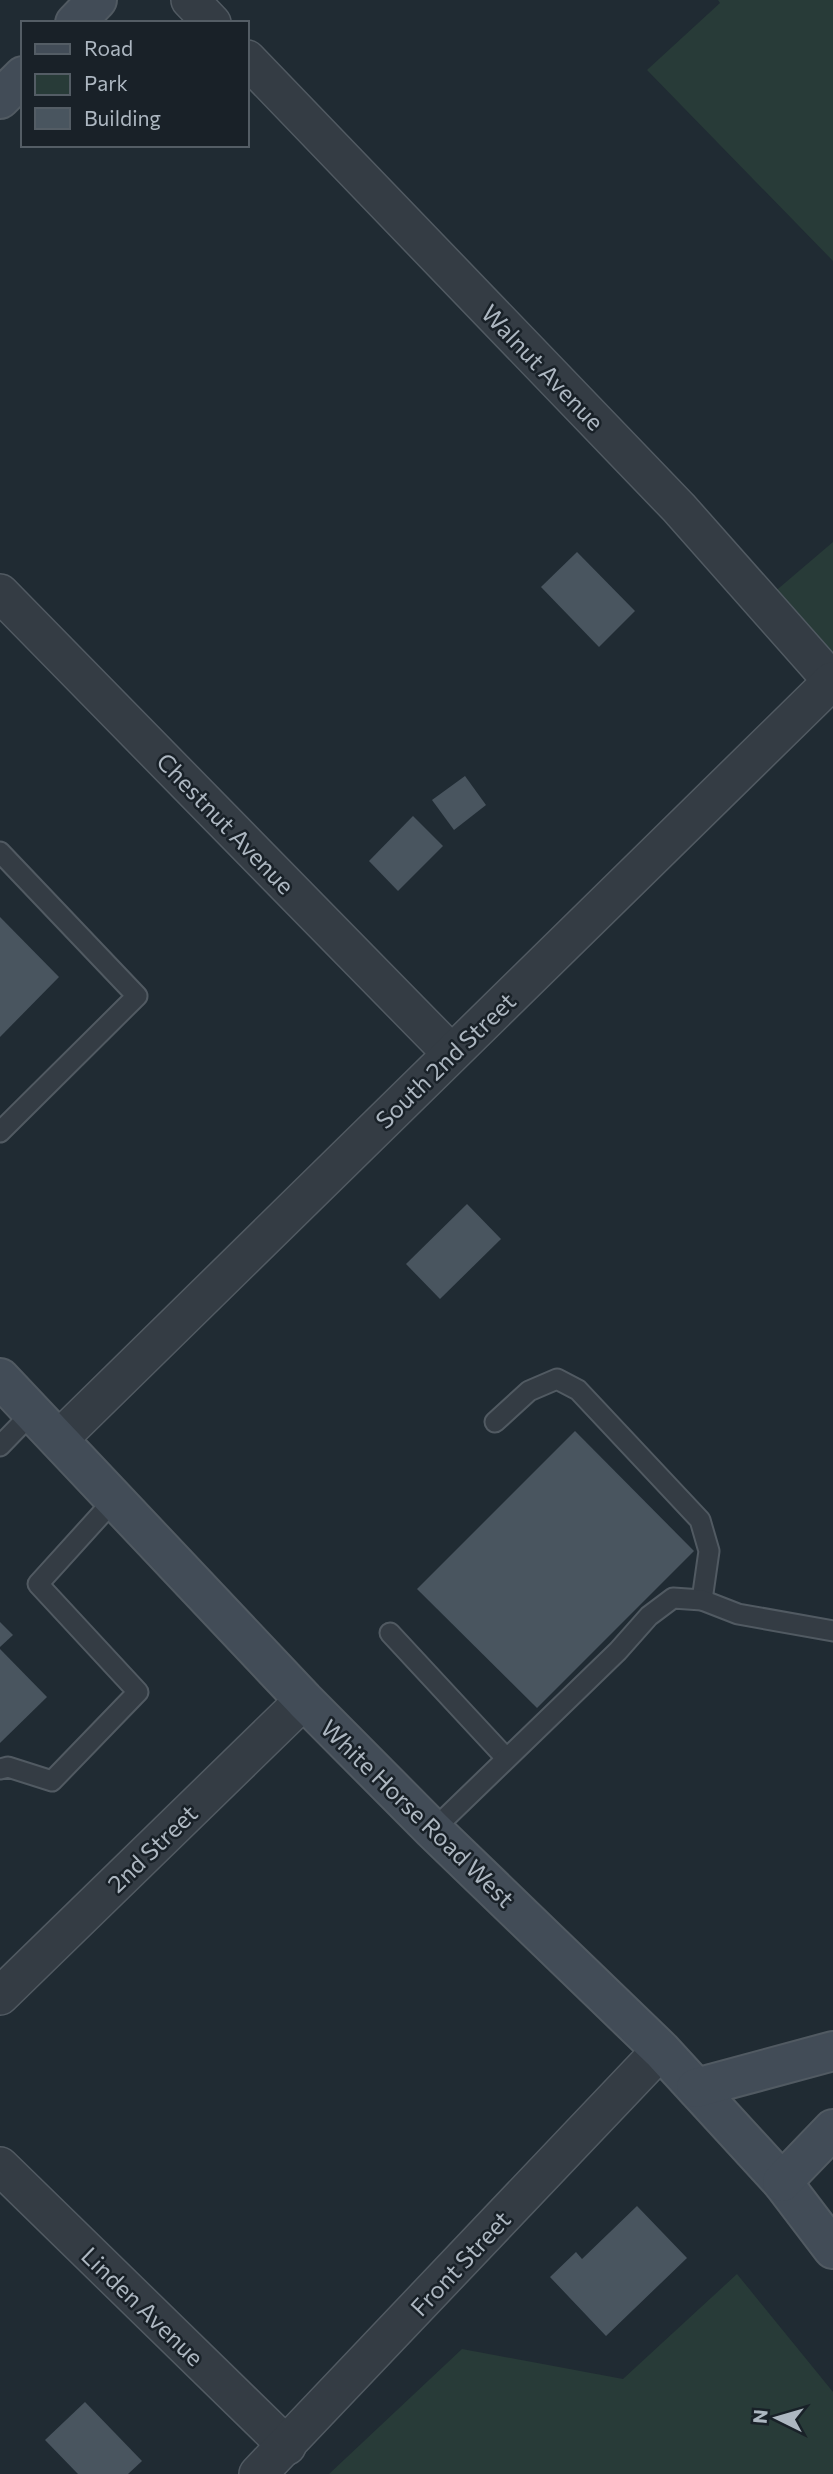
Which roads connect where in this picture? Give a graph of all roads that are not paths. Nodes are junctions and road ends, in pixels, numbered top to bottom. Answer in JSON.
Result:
{"nodes":[{"id":1,"x":97,"y":0,"type":"edge"},
{"id":2,"x":190,"y":0,"type":"edge"},
{"id":3,"x":77,"y":21,"type":"edge"},
{"id":4,"x":210,"y":21,"type":"edge"},
{"id":5,"x":248,"y":60,"type":"edge"},
{"id":6,"x":21,"y":78,"type":"edge"},
{"id":7,"x":0,"y":99,"type":"edge"},
{"id":8,"x":0,"y":593,"type":"edge"},
{"id":9,"x":832,"y":682,"type":"edge"},
{"id":10,"x":0,"y":852,"type":"edge"},
{"id":11,"x":451,"y":1053,"type":"junction"},
{"id":12,"x":0,"y":1132,"type":"edge"},
{"id":13,"x":0,"y":1378,"type":"edge"},
{"id":14,"x":495,"y":1422,"type":"dead end"},
{"id":15,"x":46,"y":1426,"type":"junction"},
{"id":16,"x":0,"y":1446,"type":"edge"},
{"id":17,"x":115,"y":1499,"type":"junction"},
{"id":18,"x":702,"y":1600,"type":"junction"},
{"id":19,"x":833,"y":1631,"type":"edge"},
{"id":20,"x":390,"y":1633,"type":"dead end"},
{"id":21,"x":304,"y":1700,"type":"junction"},
{"id":22,"x":506,"y":1759,"type":"junction"},
{"id":23,"x":0,"y":1769,"type":"edge"},
{"id":24,"x":433,"y":1830,"type":"junction"},
{"id":25,"x":0,"y":1996,"type":"edge"},
{"id":26,"x":661,"y":2050,"type":"junction"},
{"id":27,"x":833,"y":2051,"type":"edge"},
{"id":28,"x":696,"y":2088,"type":"junction"},
{"id":29,"x":833,"y":2129,"type":"edge"},
{"id":30,"x":0,"y":2166,"type":"edge"},
{"id":31,"x":782,"y":2182,"type":"junction"},
{"id":32,"x":833,"y":2249,"type":"edge"},
{"id":33,"x":286,"y":2446,"type":"junction"},
{"id":34,"x":258,"y":2474,"type":"edge"}],
"edges":[{"from":1,"to":3,"type":"main road"},
{"from":2,"to":4,"type":"street"},
{"from":5,"to":9,"type":"street","name":"Walnut Avenue"},
{"from":6,"to":7,"type":"main road"},
{"from":8,"to":11,"type":"street","name":"Chestnut Avenue"},
{"from":9,"to":11,"type":"street","name":"South 2nd Street"},
{"from":10,"to":12,"type":"lane"},
{"from":11,"to":15,"type":"street","name":"South 2nd Street"},
{"from":13,"to":15,"type":"main road","name":"White Horse Road West"},
{"from":14,"to":18,"type":"lane"},
{"from":15,"to":16,"type":"lane"},
{"from":15,"to":17,"type":"main road","name":"White Horse Road West"},
{"from":17,"to":21,"type":"main road","name":"White Horse Road West"},
{"from":17,"to":23,"type":"lane"},
{"from":18,"to":19,"type":"lane"},
{"from":18,"to":22,"type":"lane"},
{"from":20,"to":22,"type":"lane"},
{"from":21,"to":24,"type":"main road","name":"White Horse Road West"},
{"from":21,"to":25,"type":"street","name":"2nd Street"},
{"from":22,"to":24,"type":"lane"},
{"from":24,"to":26,"type":"main road","name":"White Horse Road West"},
{"from":26,"to":28,"type":"main road","name":"White Horse Road West"},
{"from":26,"to":33,"type":"street","name":"Front Street"},
{"from":27,"to":28,"type":"main road"},
{"from":28,"to":31,"type":"main road","name":"White Horse Road West"},
{"from":29,"to":31,"type":"main road"},
{"from":30,"to":33,"type":"street","name":"Linden Avenue"},
{"from":31,"to":32,"type":"main road","name":"White Horse Road West"},
{"from":33,"to":34,"type":"street","name":"Front Street"}]}
